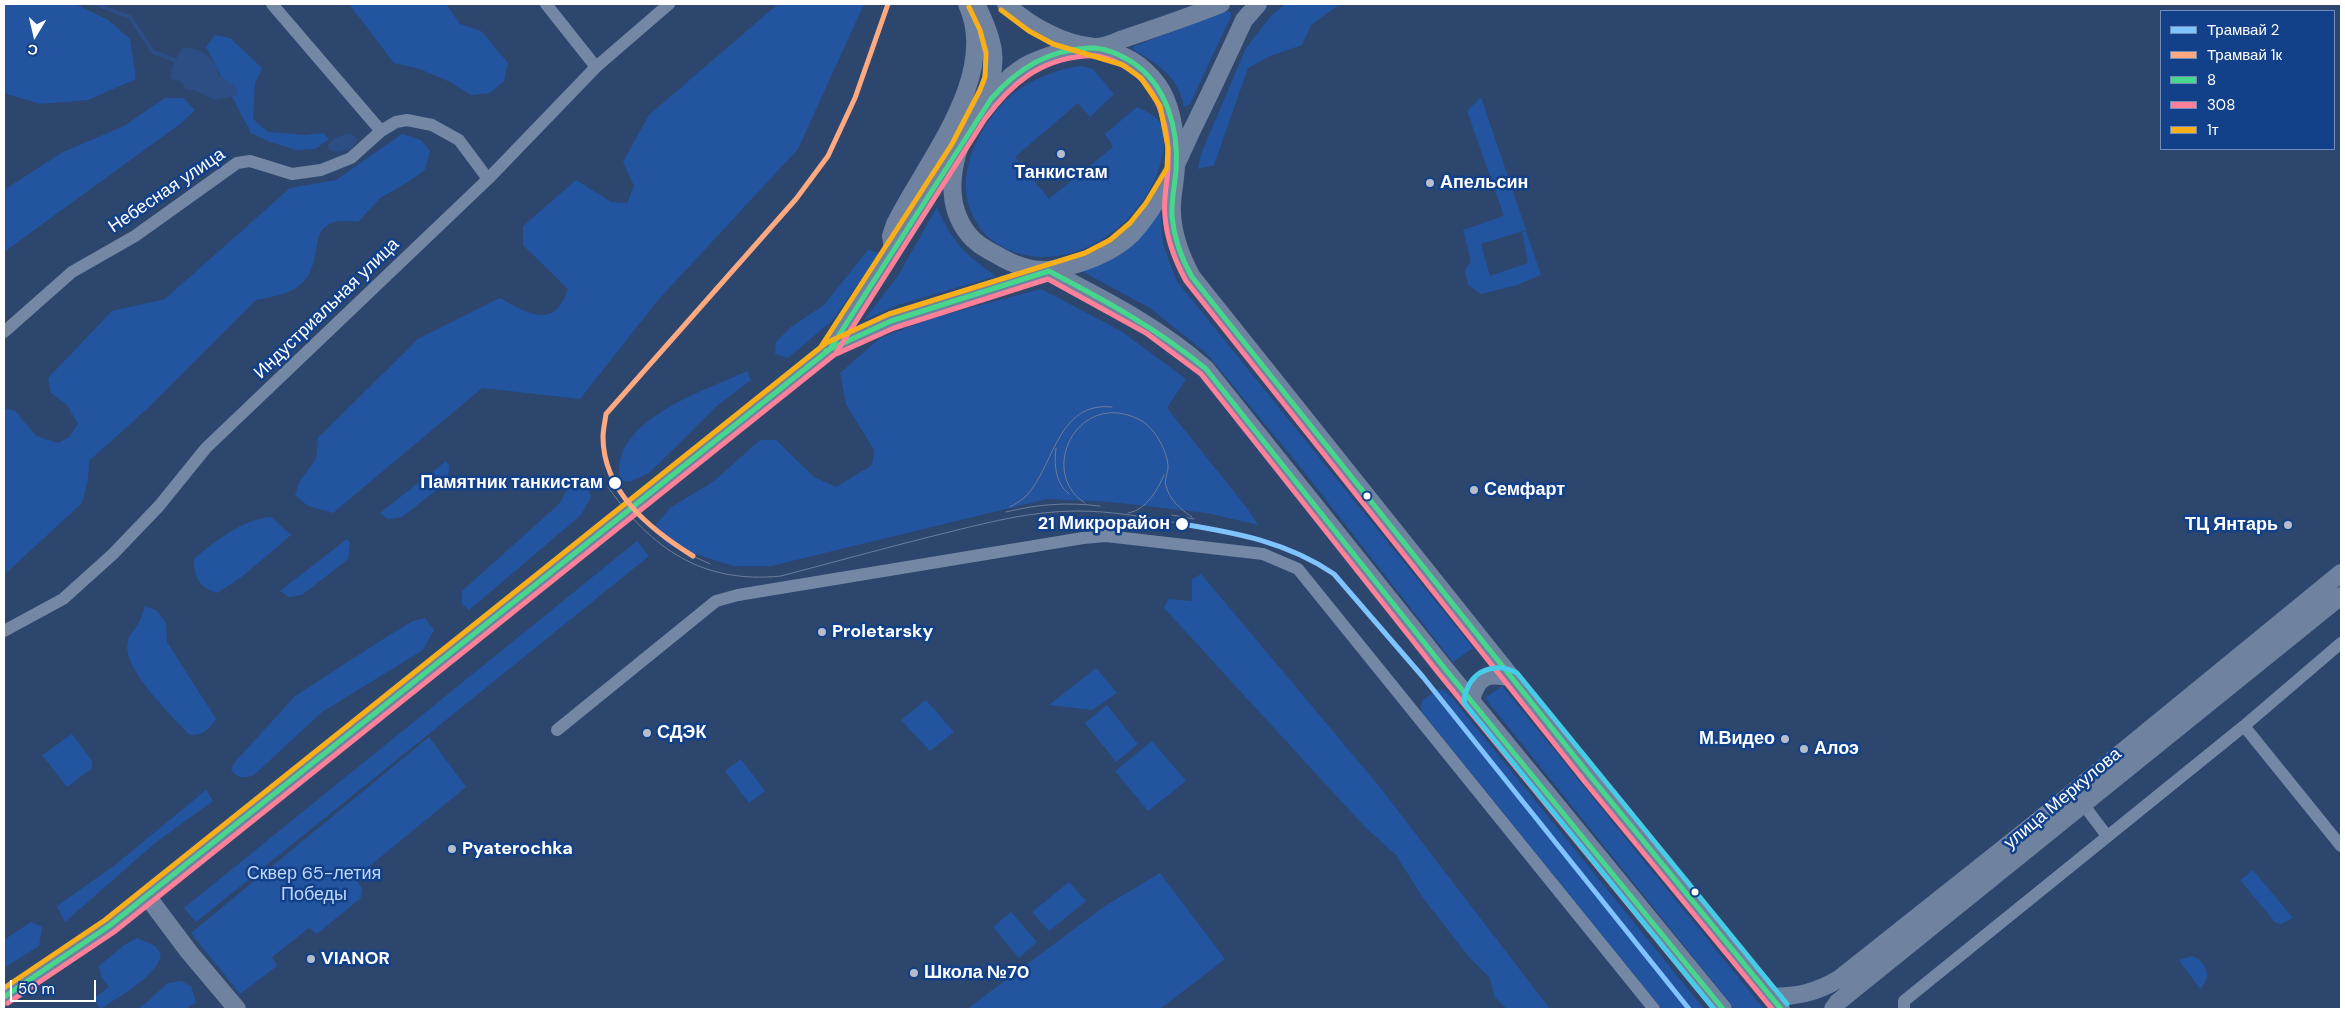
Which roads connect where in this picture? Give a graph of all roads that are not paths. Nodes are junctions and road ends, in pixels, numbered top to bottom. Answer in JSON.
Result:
{"nodes":[{"id":1,"x":272,"y":4,"type":"edge"},
{"id":2,"x":546,"y":4,"type":"edge"},
{"id":3,"x":670,"y":4,"type":"edge"},
{"id":4,"x":966,"y":4,"type":"edge"},
{"id":5,"x":976,"y":4,"type":"edge"},
{"id":6,"x":1006,"y":4,"type":"edge"},
{"id":7,"x":1221,"y":4,"type":"edge"},
{"id":8,"x":1258,"y":4,"type":"edge"},
{"id":9,"x":1096,"y":48,"type":"junction"},
{"id":10,"x":596,"y":67,"type":"junction"},
{"id":11,"x":976,"y":117,"type":"junction"},
{"id":12,"x":381,"y":131,"type":"junction"},
{"id":13,"x":958,"y":148,"type":"junction"},
{"id":14,"x":1176,"y":165,"type":"junction"},
{"id":15,"x":488,"y":179,"type":"junction"},
{"id":16,"x":893,"y":250,"type":"junction"},
{"id":17,"x":1049,"y":271,"type":"junction"},
{"id":18,"x":4,"y":332,"type":"edge"},
{"id":19,"x":830,"y":349,"type":"junction"},
{"id":20,"x":2341,"y":572,"type":"edge"},
{"id":21,"x":2341,"y":596,"type":"edge"},
{"id":22,"x":4,"y":631,"type":"edge"},
{"id":23,"x":2341,"y":643,"type":"edge"},
{"id":24,"x":1512,"y":678,"type":"junction"},
{"id":25,"x":1471,"y":700,"type":"junction"},
{"id":26,"x":2244,"y":726,"type":"junction"},
{"id":27,"x":557,"y":730,"type":"dead end"},
{"id":28,"x":2083,"y":804,"type":"junction"},
{"id":29,"x":2108,"y":836,"type":"junction"},
{"id":30,"x":2341,"y":846,"type":"edge"},
{"id":31,"x":147,"y":896,"type":"junction"},
{"id":32,"x":4,"y":997,"type":"edge"},
{"id":33,"x":1776,"y":1003,"type":"edge"},
{"id":34,"x":237,"y":1009,"type":"edge"},
{"id":35,"x":1654,"y":1009,"type":"edge"},
{"id":36,"x":1723,"y":1009,"type":"edge"},
{"id":37,"x":1832,"y":1009,"type":"edge"},
{"id":38,"x":1904,"y":1009,"type":"edge"}],
"edges":[{"from":1,"to":12,"type":"street"},
{"from":2,"to":10,"type":"street"},
{"from":3,"to":10,"type":"street","name":"Индустриальная улица"},
{"from":4,"to":16,"type":"main road"},
{"from":5,"to":11,"type":"main road"},
{"from":6,"to":9,"type":"main road"},
{"from":7,"to":9,"type":"main road"},
{"from":8,"to":14,"type":"main road"},
{"from":9,"to":11,"type":"main road"},
{"from":9,"to":14,"type":"main road"},
{"from":10,"to":15,"type":"street","name":"Индустриальная улица"},
{"from":11,"to":13,"type":"main road"},
{"from":12,"to":15,"type":"street","name":"Небесная улица"},
{"from":12,"to":18,"type":"street","name":"Небесная улица"},
{"from":13,"to":16,"type":"main road"},
{"from":13,"to":17,"type":"main road"},
{"from":14,"to":17,"type":"main road"},
{"from":14,"to":24,"type":"main road"},
{"from":15,"to":22,"type":"street","name":"Индустриальная улица"},
{"from":16,"to":19,"type":"main road"},
{"from":17,"to":19,"type":"main road"},
{"from":17,"to":25,"type":"main road"},
{"from":19,"to":31,"type":"main road"},
{"from":20,"to":33,"type":"main road","name":"улица Меркулова"},
{"from":21,"to":28,"type":"main road","name":"улица Меркулова"},
{"from":23,"to":26,"type":"street"},
{"from":24,"to":25,"type":"main road"},
{"from":24,"to":33,"type":"main road"},
{"from":25,"to":36,"type":"main road"},
{"from":26,"to":29,"type":"street"},
{"from":26,"to":30,"type":"street"},
{"from":27,"to":35,"type":"street"},
{"from":28,"to":29,"type":"street"},
{"from":28,"to":37,"type":"main road","name":"улица Меркулова"},
{"from":29,"to":38,"type":"street"},
{"from":31,"to":32,"type":"main road"},
{"from":31,"to":34,"type":"main road"}]}
